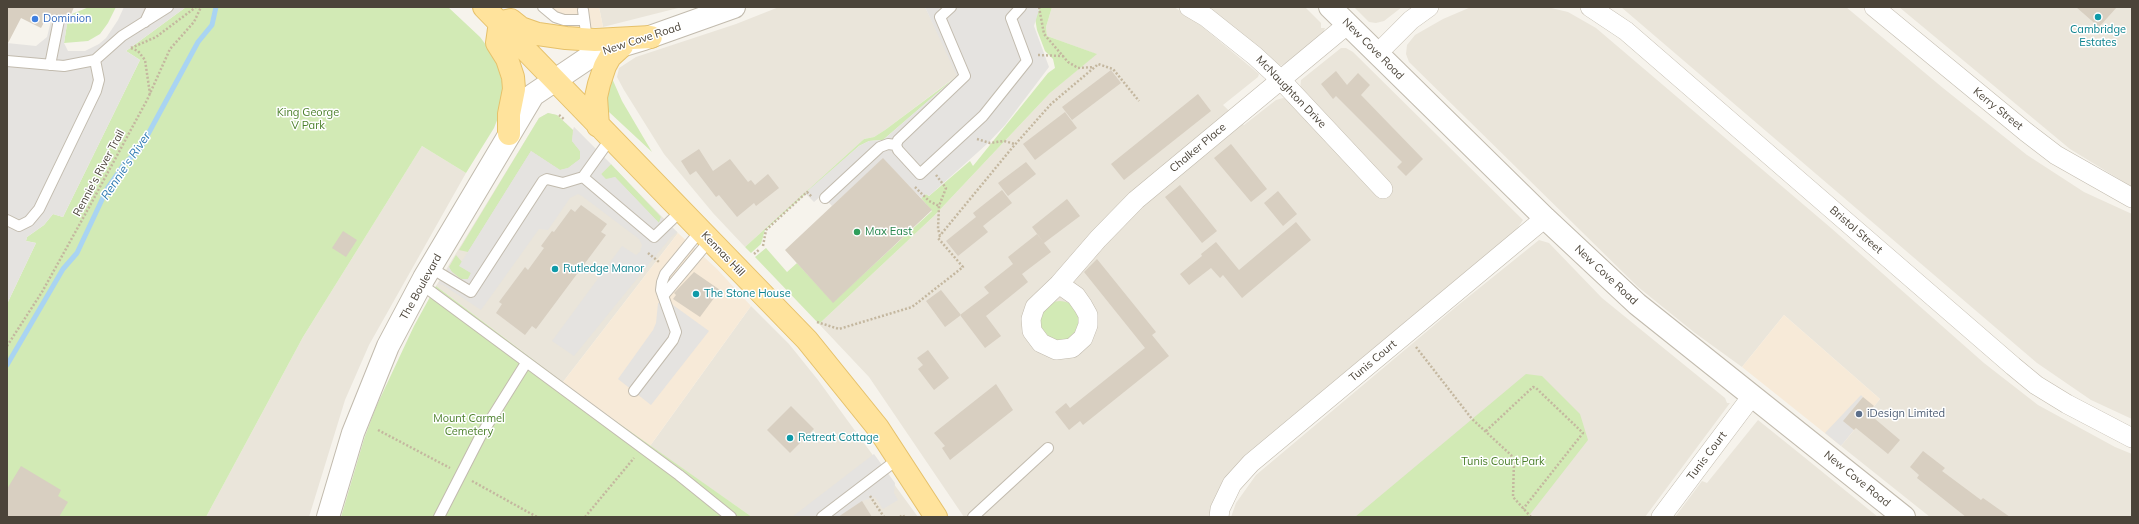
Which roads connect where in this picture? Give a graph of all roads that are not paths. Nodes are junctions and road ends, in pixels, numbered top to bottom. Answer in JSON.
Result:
{"nodes":[{"id":1,"x":152,"y":7,"type":"edge"},
{"id":2,"x":168,"y":7,"type":"edge"},
{"id":3,"x":484,"y":7,"type":"edge"},
{"id":4,"x":542,"y":7,"type":"edge"},
{"id":5,"x":734,"y":7,"type":"edge"},
{"id":6,"x":951,"y":7,"type":"edge"},
{"id":7,"x":1021,"y":7,"type":"edge"},
{"id":8,"x":1189,"y":7,"type":"edge"},
{"id":9,"x":1330,"y":7,"type":"edge"},
{"id":10,"x":1429,"y":7,"type":"edge"},
{"id":11,"x":1590,"y":7,"type":"edge"},
{"id":12,"x":1874,"y":7,"type":"edge"},
{"id":13,"x":583,"y":10,"type":"dead end"},
{"id":14,"x":59,"y":20,"type":"dead end"},
{"id":15,"x":145,"y":22,"type":"junction"},
{"id":16,"x":500,"y":22,"type":"junction"},
{"id":17,"x":1348,"y":24,"type":"junction"},
{"id":18,"x":585,"y":30,"type":"junction"},
{"id":19,"x":651,"y":37,"type":"junction"},
{"id":20,"x":622,"y":46,"type":"junction"},
{"id":21,"x":1378,"y":53,"type":"junction"},
{"id":22,"x":94,"y":60,"type":"junction"},
{"id":23,"x":7,"y":61,"type":"edge"},
{"id":24,"x":50,"y":65,"type":"junction"},
{"id":25,"x":554,"y":79,"type":"junction"},
{"id":26,"x":1281,"y":80,"type":"junction"},
{"id":27,"x":604,"y":132,"type":"junction"},
{"id":28,"x":509,"y":134,"type":"junction"},
{"id":29,"x":896,"y":145,"type":"junction"},
{"id":30,"x":583,"y":177,"type":"junction"},
{"id":31,"x":1383,"y":189,"type":"dead end"},
{"id":32,"x":2132,"y":198,"type":"edge"},
{"id":33,"x":820,"y":199,"type":"road end"},
{"id":34,"x":682,"y":210,"type":"junction"},
{"id":35,"x":1545,"y":218,"type":"junction"},
{"id":36,"x":7,"y":220,"type":"edge"},
{"id":37,"x":706,"y":235,"type":"junction"},
{"id":38,"x":426,"y":276,"type":"junction"},
{"id":39,"x":1059,"y":284,"type":"dead end"},
{"id":40,"x":526,"y":363,"type":"junction"},
{"id":41,"x":634,"y":391,"type":"dead end"},
{"id":42,"x":1752,"y":396,"type":"junction"},
{"id":43,"x":2132,"y":438,"type":"edge"},
{"id":44,"x":1048,"y":448,"type":"dead end"},
{"id":45,"x":898,"y":458,"type":"junction"},
{"id":46,"x":328,"y":517,"type":"edge"},
{"id":47,"x":439,"y":517,"type":"edge"},
{"id":48,"x":731,"y":517,"type":"edge"},
{"id":49,"x":822,"y":517,"type":"edge"},
{"id":50,"x":936,"y":517,"type":"edge"},
{"id":51,"x":973,"y":517,"type":"edge"},
{"id":52,"x":1219,"y":517,"type":"edge"},
{"id":53,"x":1661,"y":517,"type":"edge"},
{"id":54,"x":1904,"y":517,"type":"edge"}],
"edges":[{"from":1,"to":15,"type":"lane"},
{"from":2,"to":15,"type":"lane"},
{"from":3,"to":16,"type":"main road","name":"Kennas Hill"},
{"from":4,"to":18,"type":"lane"},
{"from":5,"to":19,"type":"street","name":"New Cove Road"},
{"from":6,"to":29,"type":"lane"},
{"from":7,"to":29,"type":"lane"},
{"from":8,"to":26,"type":"street","name":"McNaughton Drive"},
{"from":9,"to":17,"type":"street","name":"New Cove Road"},
{"from":10,"to":21,"type":"street"},
{"from":11,"to":43,"type":"street","name":"Bristol Street"},
{"from":12,"to":32,"type":"street","name":"Kerry Street"},
{"from":13,"to":18,"type":"lane"},
{"from":14,"to":24,"type":"lane"},
{"from":15,"to":22,"type":"lane"},
{"from":16,"to":18,"type":"main road"},
{"from":16,"to":25,"type":"main road","name":"Kennas Hill"},
{"from":16,"to":28,"type":"main road"},
{"from":17,"to":21,"type":"street","name":"New Cove Road"},
{"from":17,"to":26,"type":"street","name":"Chalker Place"},
{"from":18,"to":19,"type":"main road"},
{"from":19,"to":20,"type":"street","name":"New Cove Road"},
{"from":20,"to":25,"type":"street","name":"New Cove Road"},
{"from":20,"to":27,"type":"main road"},
{"from":21,"to":35,"type":"street","name":"New Cove Road"},
{"from":22,"to":24,"type":"lane"},
{"from":22,"to":36,"type":"lane"},
{"from":23,"to":24,"type":"lane"},
{"from":25,"to":27,"type":"main road","name":"Kennas Hill"},
{"from":25,"to":28,"type":"street","name":"The Boulevard"},
{"from":26,"to":31,"type":"street","name":"McNaughton Drive"},
{"from":26,"to":39,"type":"street","name":"Chalker Place"},
{"from":27,"to":30,"type":"lane"},
{"from":27,"to":34,"type":"main road","name":"Kennas Hill"},
{"from":28,"to":38,"type":"street","name":"The Boulevard"},
{"from":29,"to":33,"type":"lane"},
{"from":30,"to":34,"type":"lane"},
{"from":30,"to":38,"type":"lane"},
{"from":34,"to":37,"type":"main road","name":"Kennas Hill"},
{"from":35,"to":42,"type":"street","name":"New Cove Road"},
{"from":35,"to":52,"type":"street","name":"Tunis Court"},
{"from":37,"to":41,"type":"lane"},
{"from":37,"to":45,"type":"main road","name":"Kennas Hill"},
{"from":38,"to":40,"type":"lane"},
{"from":38,"to":46,"type":"street","name":"The Boulevard"},
{"from":40,"to":47,"type":"lane"},
{"from":40,"to":48,"type":"lane"},
{"from":42,"to":53,"type":"street","name":"Tunis Court"},
{"from":42,"to":54,"type":"street","name":"New Cove Road"},
{"from":44,"to":51,"type":"lane"},
{"from":45,"to":49,"type":"lane"},
{"from":45,"to":50,"type":"main road","name":"Kennas Hill"}]}
